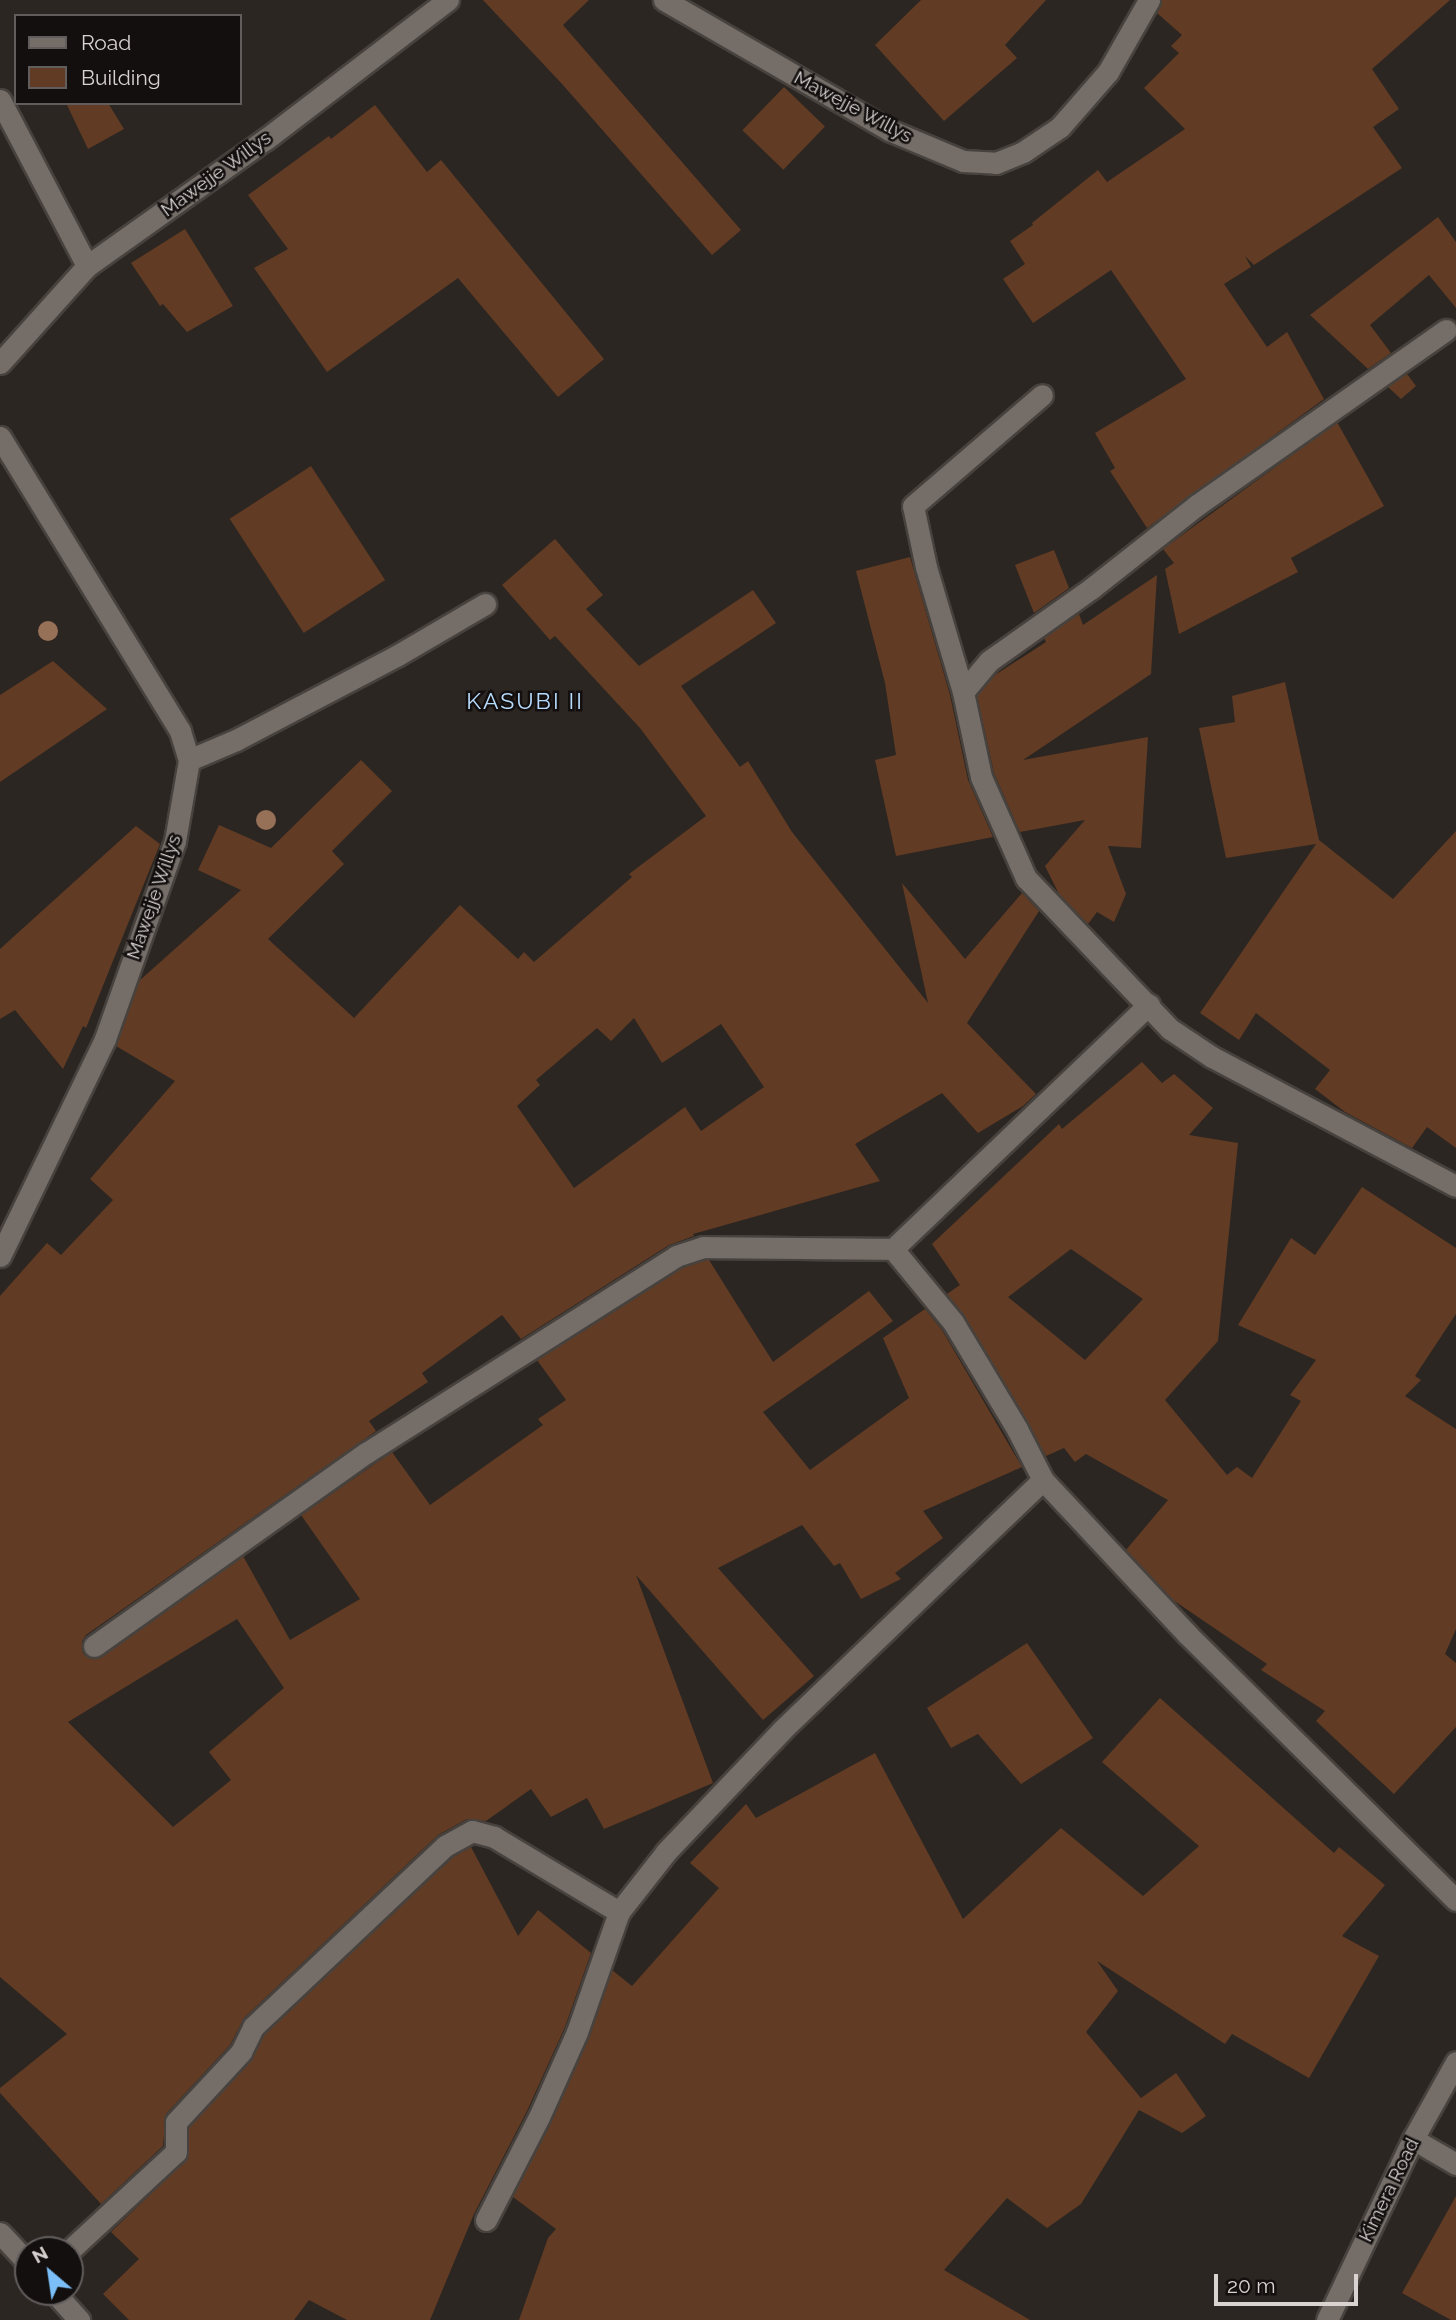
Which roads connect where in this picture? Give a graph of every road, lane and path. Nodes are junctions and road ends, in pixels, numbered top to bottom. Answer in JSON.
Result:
{"nodes":[{"id":1,"x":448,"y":0,"type":"edge"},
{"id":2,"x":664,"y":0,"type":"edge"},
{"id":3,"x":1149,"y":0,"type":"edge"},
{"id":4,"x":0,"y":100,"type":"edge"},
{"id":5,"x":87,"y":266,"type":"junction"},
{"id":6,"x":1446,"y":330,"type":"dead end"},
{"id":7,"x":0,"y":363,"type":"edge"},
{"id":8,"x":1042,"y":396,"type":"dead end"},
{"id":9,"x":0,"y":437,"type":"edge"},
{"id":10,"x":485,"y":604,"type":"dead end"},
{"id":11,"x":963,"y":692,"type":"junction"},
{"id":12,"x":189,"y":760,"type":"junction"},
{"id":13,"x":1149,"y":1004,"type":"junction"},
{"id":14,"x":1456,"y":1186,"type":"edge"},
{"id":15,"x":893,"y":1249,"type":"junction"},
{"id":16,"x":0,"y":1255,"type":"edge"},
{"id":17,"x":1043,"y":1480,"type":"junction"},
{"id":18,"x":94,"y":1646,"type":"dead end"},
{"id":19,"x":1456,"y":1900,"type":"edge"},
{"id":20,"x":619,"y":1912,"type":"junction"},
{"id":21,"x":1456,"y":2063,"type":"edge"},
{"id":22,"x":1413,"y":2139,"type":"junction"},
{"id":23,"x":1456,"y":2164,"type":"edge"},
{"id":24,"x":486,"y":2220,"type":"dead end"},
{"id":25,"x":0,"y":2233,"type":"edge"},
{"id":26,"x":84,"y":2237,"type":"edge"},
{"id":27,"x":14,"y":2248,"type":"edge"},
{"id":28,"x":66,"y":2306,"type":"edge"},
{"id":29,"x":79,"y":2320,"type":"edge"},
{"id":30,"x":1327,"y":2320,"type":"edge"}],
"edges":[{"from":1,"to":5,"type":"street","name":"Mawejje Willys"},
{"from":2,"to":3,"type":"street","name":"Mawejje Willys"},
{"from":4,"to":5,"type":"street"},
{"from":5,"to":7,"type":"street","name":"Mawejje Willys"},
{"from":6,"to":11,"type":"street"},
{"from":8,"to":11,"type":"street"},
{"from":9,"to":12,"type":"street","name":"Mawejje Willys"},
{"from":10,"to":12,"type":"street"},
{"from":11,"to":13,"type":"street"},
{"from":12,"to":16,"type":"street","name":"Mawejje Willys"},
{"from":13,"to":14,"type":"street"},
{"from":13,"to":15,"type":"street"},
{"from":15,"to":17,"type":"street"},
{"from":15,"to":18,"type":"street"},
{"from":17,"to":19,"type":"street"},
{"from":17,"to":20,"type":"street"},
{"from":20,"to":24,"type":"street"},
{"from":20,"to":26,"type":"street"},
{"from":21,"to":22,"type":"street","name":"Kimera Road"},
{"from":22,"to":23,"type":"street"},
{"from":22,"to":30,"type":"street","name":"Kimera Road"},
{"from":25,"to":27,"type":"street"},
{"from":28,"to":29,"type":"street"}]}
